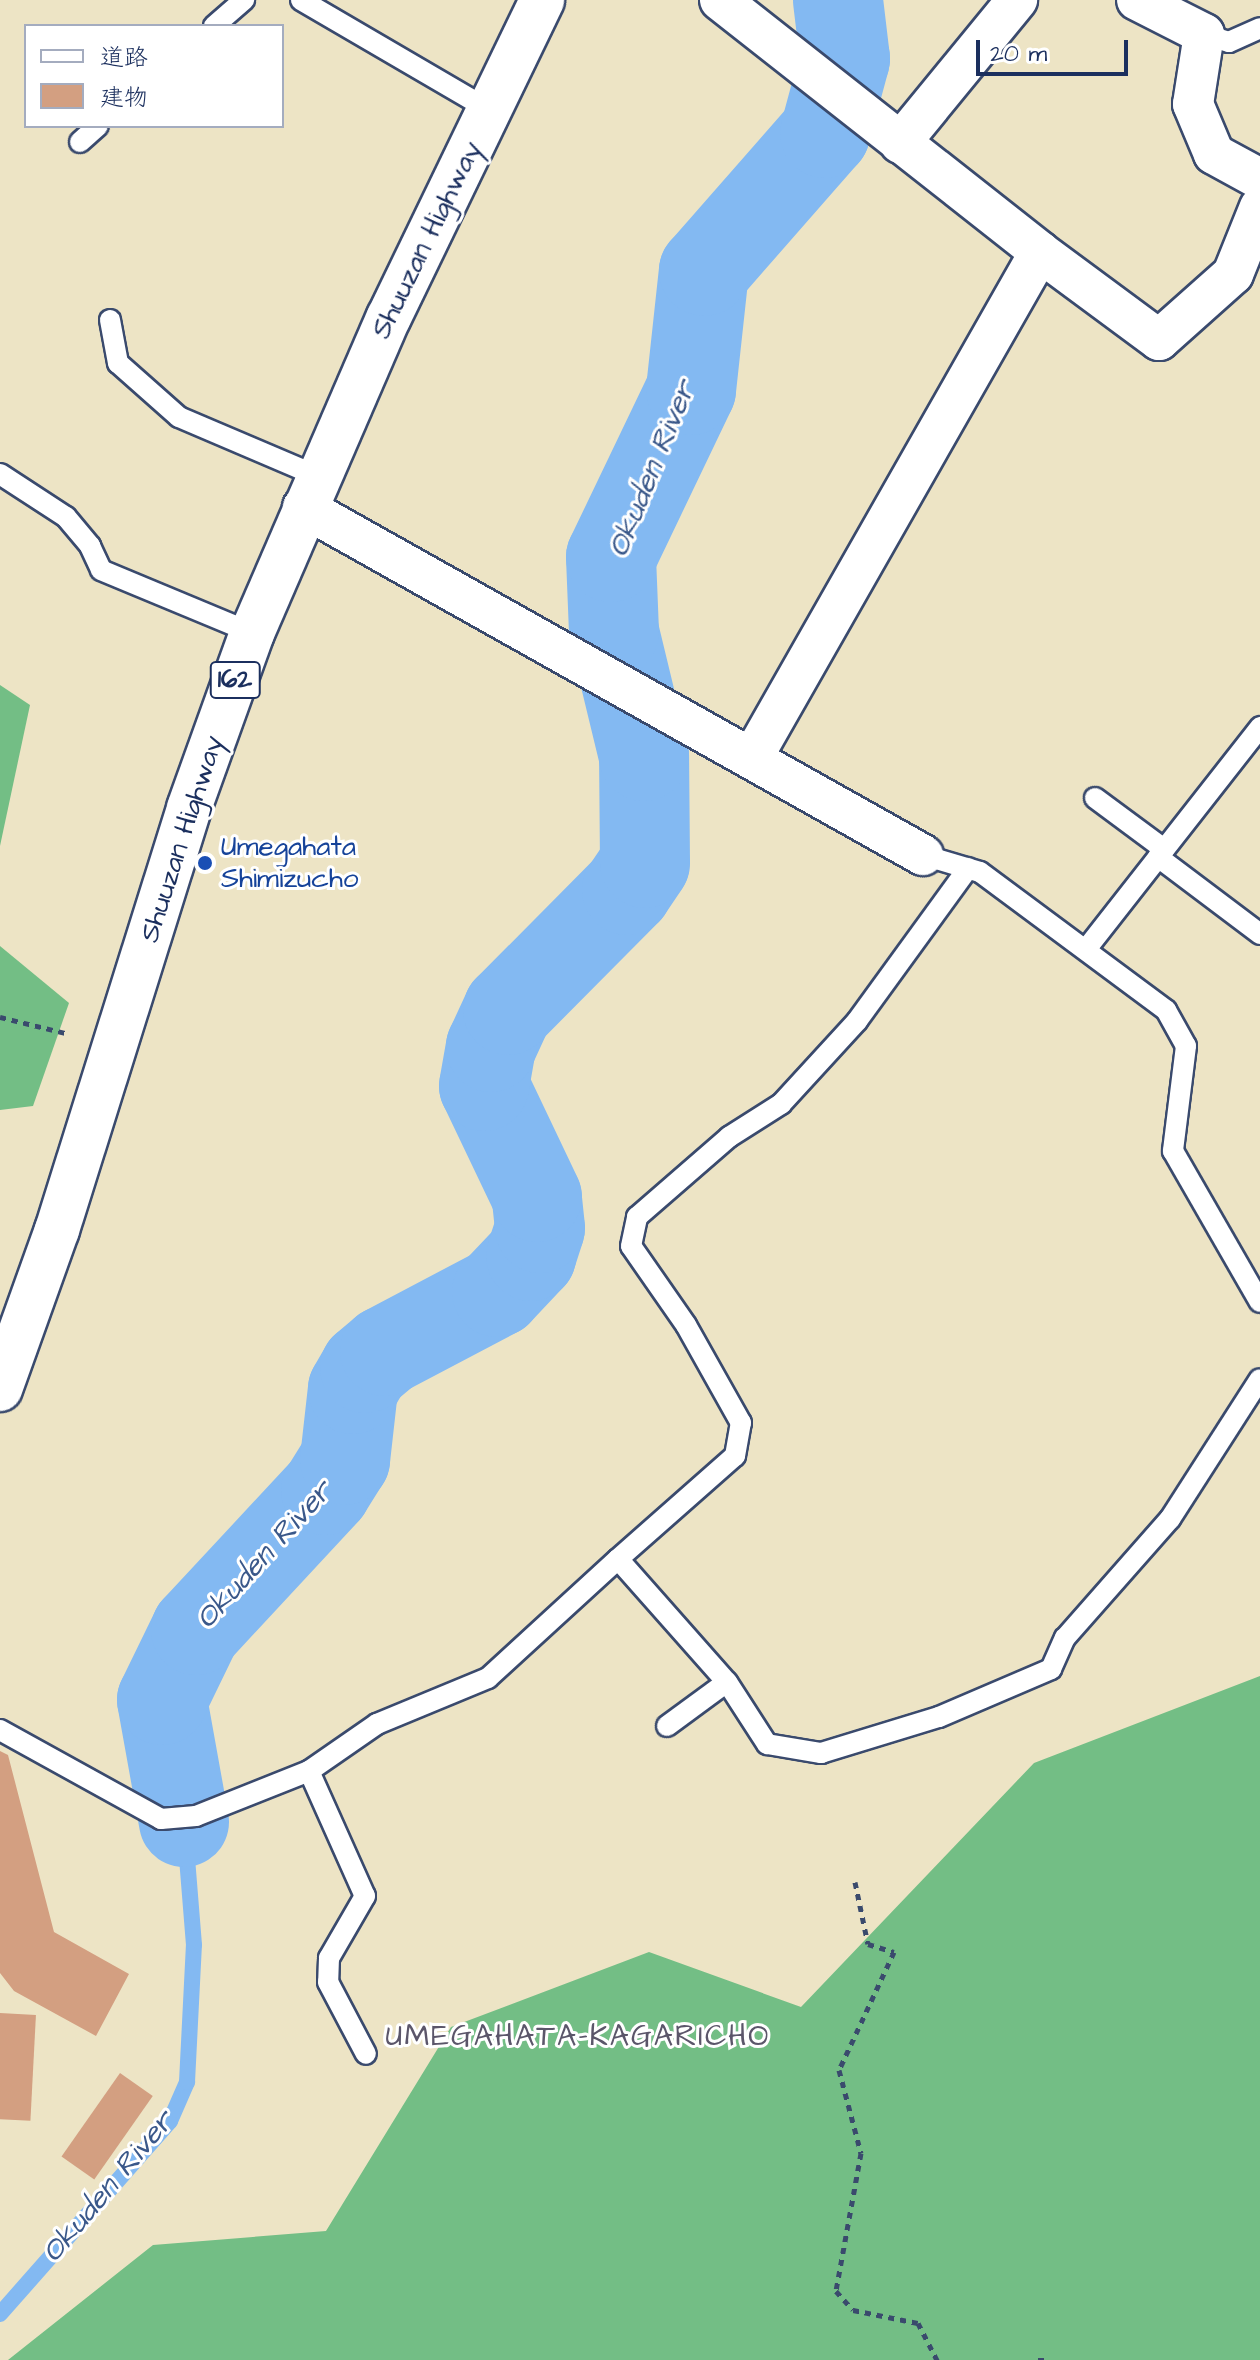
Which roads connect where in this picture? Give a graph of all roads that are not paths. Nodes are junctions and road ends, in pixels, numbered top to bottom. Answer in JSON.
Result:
{"nodes":[{"id":1,"x":244,"y":0,"type":"edge"},
{"id":2,"x":301,"y":0,"type":"edge"},
{"id":3,"x":542,"y":0,"type":"edge"},
{"id":4,"x":720,"y":0,"type":"edge"},
{"id":5,"x":1017,"y":0,"type":"edge"},
{"id":6,"x":1137,"y":0,"type":"edge"},
{"id":7,"x":216,"y":24,"type":"edge"},
{"id":8,"x":1260,"y":28,"type":"edge"},
{"id":9,"x":1204,"y":34,"type":"junction"},
{"id":10,"x":489,"y":110,"type":"junction"},
{"id":11,"x":96,"y":128,"type":"edge"},
{"id":12,"x":80,"y":142,"type":"dead end"},
{"id":13,"x":900,"y":143,"type":"junction"},
{"id":14,"x":1260,"y":179,"type":"edge"},
{"id":15,"x":1260,"y":207,"type":"edge"},
{"id":16,"x":1040,"y":252,"type":"junction"},
{"id":17,"x":110,"y":320,"type":"dead end"},
{"id":18,"x":0,"y":474,"type":"edge"},
{"id":19,"x":310,"y":492,"type":"junction"},
{"id":20,"x":252,"y":633,"type":"junction"},
{"id":21,"x":1260,"y":727,"type":"edge"},
{"id":22,"x":752,"y":758,"type":"junction"},
{"id":23,"x":1095,"y":798,"type":"dead end"},
{"id":24,"x":1161,"y":853,"type":"junction"},
{"id":25,"x":923,"y":855,"type":"joint"},
{"id":26,"x":968,"y":868,"type":"junction"},
{"id":27,"x":1260,"y":934,"type":"edge"},
{"id":28,"x":1087,"y":948,"type":"junction"},
{"id":29,"x":1260,"y":1302,"type":"edge"},
{"id":30,"x":1260,"y":1379,"type":"edge"},
{"id":31,"x":0,"y":1389,"type":"edge"},
{"id":32,"x":618,"y":1559,"type":"junction"},
{"id":33,"x":727,"y":1682,"type":"junction"},
{"id":34,"x":667,"y":1726,"type":"dead end"},
{"id":35,"x":0,"y":1730,"type":"edge"},
{"id":36,"x":309,"y":1771,"type":"junction"},
{"id":37,"x":366,"y":2054,"type":"dead end"}],
"edges":[{"from":1,"to":7,"type":"lane"},
{"from":2,"to":10,"type":"lane"},
{"from":3,"to":10,"type":"highway","name":"Shuuzan Highway","number":"162"},
{"from":4,"to":13,"type":"street"},
{"from":5,"to":13,"type":"street"},
{"from":6,"to":9,"type":"street"},
{"from":8,"to":9,"type":"lane"},
{"from":9,"to":14,"type":"street"},
{"from":10,"to":19,"type":"highway","name":"Shuuzan Highway","number":"162"},
{"from":11,"to":12,"type":"lane"},
{"from":13,"to":16,"type":"street"},
{"from":15,"to":16,"type":"street"},
{"from":16,"to":22,"type":"street"},
{"from":17,"to":19,"type":"lane"},
{"from":18,"to":20,"type":"lane"},
{"from":19,"to":20,"type":"highway","name":"Shuuzan Highway","number":"162"},
{"from":19,"to":22,"type":"street"},
{"from":20,"to":31,"type":"highway","name":"Shuuzan Highway","number":"162"},
{"from":21,"to":24,"type":"lane"},
{"from":22,"to":25,"type":"street"},
{"from":23,"to":24,"type":"lane"},
{"from":24,"to":27,"type":"lane"},
{"from":24,"to":28,"type":"lane"},
{"from":25,"to":26,"type":"lane"},
{"from":26,"to":28,"type":"lane"},
{"from":26,"to":32,"type":"lane"},
{"from":28,"to":29,"type":"lane"},
{"from":30,"to":33,"type":"lane"},
{"from":32,"to":33,"type":"lane"},
{"from":32,"to":36,"type":"lane"},
{"from":33,"to":34,"type":"lane"},
{"from":35,"to":36,"type":"lane"},
{"from":36,"to":37,"type":"lane"}]}
